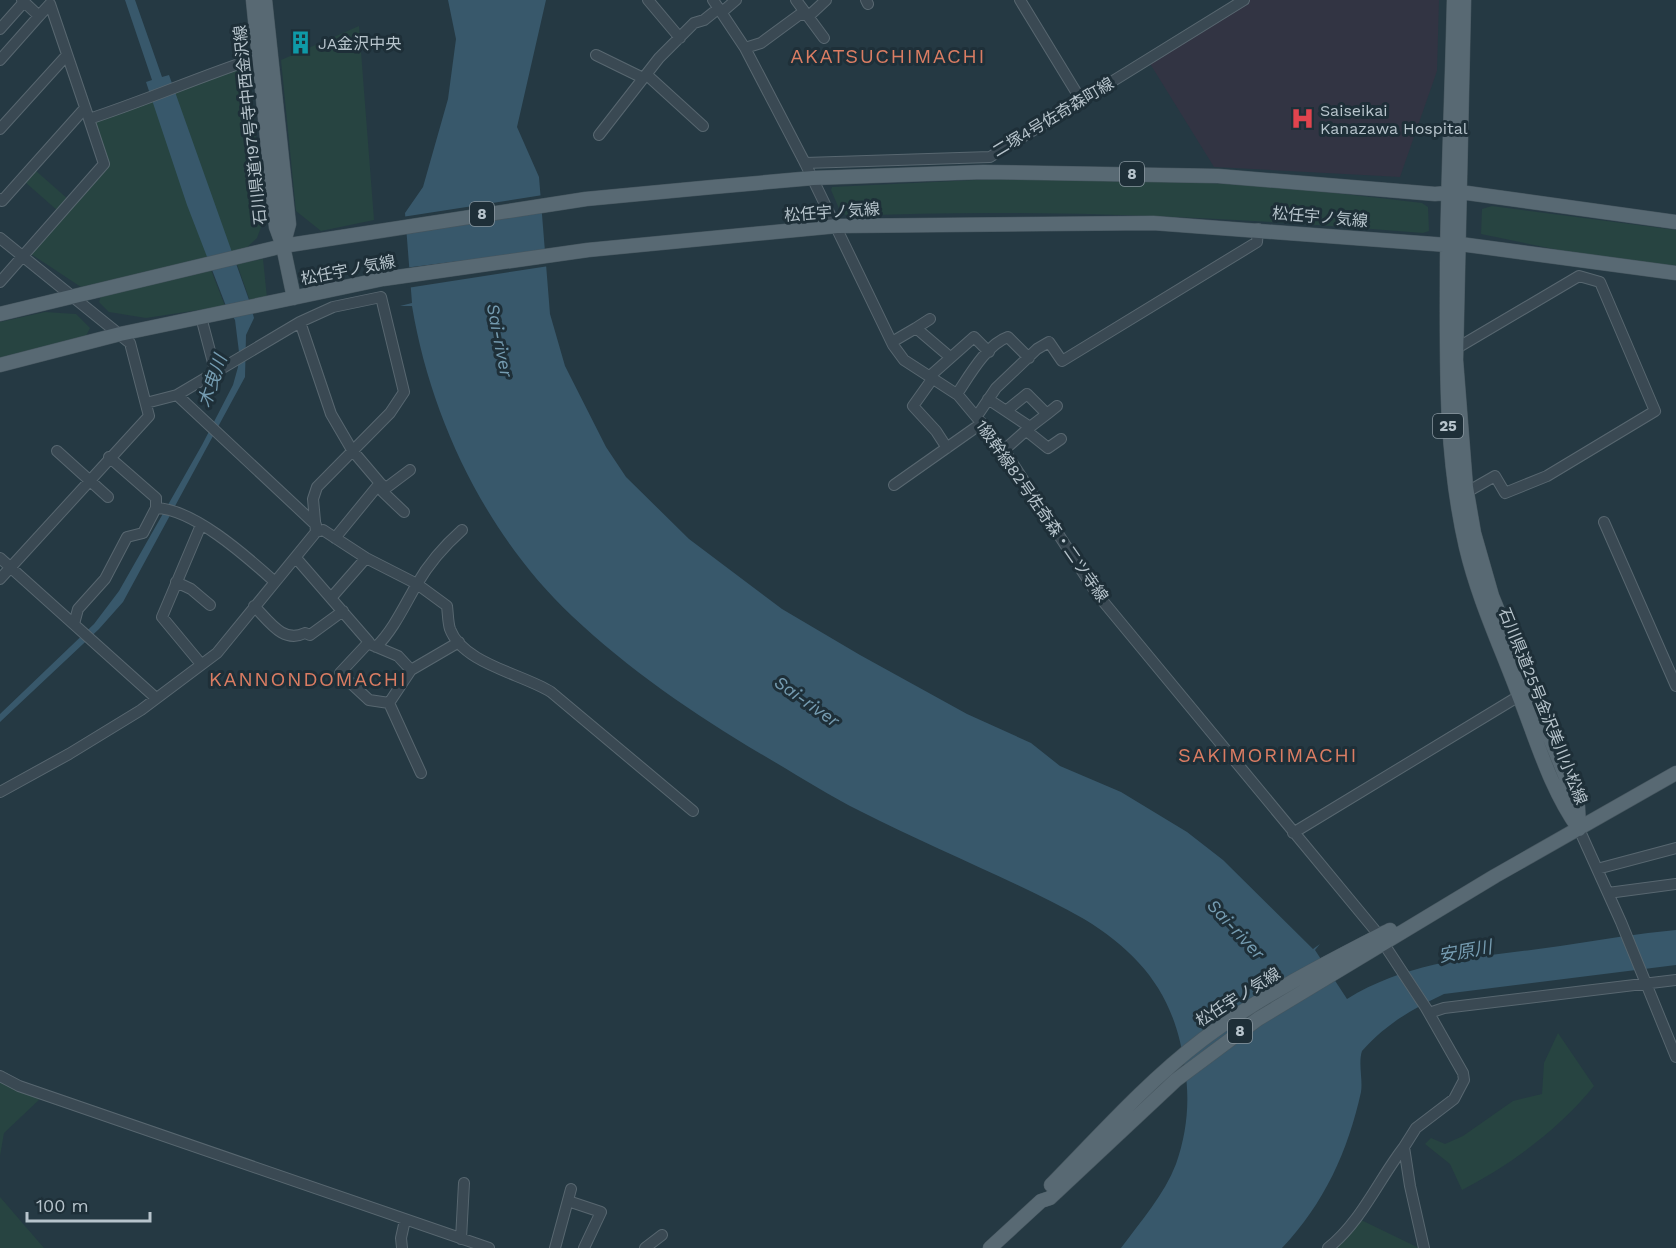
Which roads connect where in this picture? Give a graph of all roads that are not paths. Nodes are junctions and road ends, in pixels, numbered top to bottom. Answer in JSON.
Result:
{"nodes":[{"id":1,"x":253,"y":0,"type":"edge"},
{"id":2,"x":266,"y":0,"type":"edge"},
{"id":3,"x":648,"y":0,"type":"edge"},
{"id":4,"x":736,"y":0,"type":"edge"},
{"id":5,"x":796,"y":0,"type":"edge"},
{"id":6,"x":826,"y":0,"type":"edge"},
{"id":7,"x":1020,"y":0,"type":"edge"},
{"id":8,"x":1244,"y":0,"type":"edge"},
{"id":9,"x":1454,"y":0,"type":"edge"},
{"id":10,"x":1464,"y":0,"type":"edge"},
{"id":11,"x":23,"y":1,"type":"edge"},
{"id":12,"x":718,"y":7,"type":"edge"},
{"id":13,"x":806,"y":14,"type":"junction"},
{"id":14,"x":39,"y":16,"type":"junction"},
{"id":15,"x":0,"y":29,"type":"edge"},
{"id":16,"x":680,"y":38,"type":"junction"},
{"id":17,"x":824,"y":38,"type":"dead end"},
{"id":18,"x":745,"y":48,"type":"junction"},
{"id":19,"x":67,"y":54,"type":"junction"},
{"id":20,"x":596,"y":55,"type":"dead end"},
{"id":21,"x":259,"y":57,"type":"junction"},
{"id":22,"x":0,"y":60,"type":"edge"},
{"id":23,"x":645,"y":76,"type":"junction"},
{"id":24,"x":1081,"y":100,"type":"junction"},
{"id":25,"x":87,"y":113,"type":"junction"},
{"id":26,"x":703,"y":126,"type":"dead end"},
{"id":27,"x":0,"y":129,"type":"edge"},
{"id":28,"x":599,"y":135,"type":"dead end"},
{"id":29,"x":990,"y":157,"type":"junction"},
{"id":30,"x":805,"y":163,"type":"junction"},
{"id":31,"x":983,"y":172,"type":"junction"},
{"id":32,"x":813,"y":178,"type":"junction"},
{"id":33,"x":1454,"y":193,"type":"junction"},
{"id":34,"x":0,"y":199,"type":"edge"},
{"id":35,"x":1676,"y":222,"type":"edge"},
{"id":36,"x":837,"y":226,"type":"junction"},
{"id":37,"x":1258,"y":229,"type":"junction"},
{"id":38,"x":0,"y":238,"type":"edge"},
{"id":39,"x":1453,"y":244,"type":"junction"},
{"id":40,"x":283,"y":246,"type":"junction"},
{"id":41,"x":21,"y":257,"type":"junction"},
{"id":42,"x":1676,"y":273,"type":"edge"},
{"id":43,"x":0,"y":282,"type":"edge"},
{"id":44,"x":73,"y":294,"type":"junction"},
{"id":45,"x":294,"y":298,"type":"junction"},
{"id":46,"x":0,"y":314,"type":"edge"},
{"id":47,"x":201,"y":317,"type":"junction"},
{"id":48,"x":930,"y":319,"type":"dead end"},
{"id":49,"x":300,"y":322,"type":"junction"},
{"id":50,"x":916,"y":328,"type":"junction"},
{"id":51,"x":120,"y":334,"type":"junction"},
{"id":52,"x":892,"y":342,"type":"junction"},
{"id":53,"x":1457,"y":348,"type":"junction"},
{"id":54,"x":989,"y":352,"type":"junction"},
{"id":55,"x":950,"y":357,"type":"junction"},
{"id":56,"x":1029,"y":358,"type":"junction"},
{"id":57,"x":0,"y":364,"type":"edge"},
{"id":58,"x":215,"y":370,"type":"junction"},
{"id":59,"x":932,"y":377,"type":"junction"},
{"id":60,"x":177,"y":394,"type":"junction"},
{"id":61,"x":957,"y":394,"type":"junction"},
{"id":62,"x":988,"y":399,"type":"junction"},
{"id":63,"x":146,"y":403,"type":"junction"},
{"id":64,"x":1057,"y":406,"type":"dead end"},
{"id":65,"x":1006,"y":411,"type":"junction"},
{"id":66,"x":1047,"y":414,"type":"junction"},
{"id":67,"x":979,"y":420,"type":"junction"},
{"id":68,"x":1029,"y":429,"type":"junction"},
{"id":69,"x":1061,"y":439,"type":"dead end"},
{"id":70,"x":947,"y":448,"type":"junction"},
{"id":71,"x":352,"y":450,"type":"junction"},
{"id":72,"x":1004,"y":450,"type":"junction"},
{"id":73,"x":57,"y":451,"type":"dead end"},
{"id":74,"x":109,"y":457,"type":"junction"},
{"id":75,"x":410,"y":470,"type":"dead end"},
{"id":76,"x":89,"y":479,"type":"junction"},
{"id":77,"x":894,"y":484,"type":"dead end"},
{"id":78,"x":383,"y":485,"type":"junction"},
{"id":79,"x":1467,"y":492,"type":"junction"},
{"id":80,"x":108,"y":496,"type":"dead end"},
{"id":81,"x":165,"y":510,"type":"junction"},
{"id":82,"x":404,"y":512,"type":"dead end"},
{"id":83,"x":1605,"y":522,"type":"dead end"},
{"id":84,"x":201,"y":525,"type":"junction"},
{"id":85,"x":316,"y":528,"type":"junction"},
{"id":86,"x":462,"y":530,"type":"dead end"},
{"id":87,"x":335,"y":538,"type":"junction"},
{"id":88,"x":0,"y":558,"type":"edge"},
{"id":89,"x":296,"y":558,"type":"junction"},
{"id":90,"x":366,"y":558,"type":"junction"},
{"id":91,"x":11,"y":568,"type":"junction"},
{"id":92,"x":0,"y":579,"type":"edge"},
{"id":93,"x":274,"y":581,"type":"junction"},
{"id":94,"x":176,"y":582,"type":"junction"},
{"id":95,"x":417,"y":584,"type":"junction"},
{"id":96,"x":331,"y":598,"type":"junction"},
{"id":97,"x":210,"y":605,"type":"dead end"},
{"id":98,"x":254,"y":606,"type":"junction"},
{"id":99,"x":344,"y":611,"type":"junction"},
{"id":100,"x":74,"y":624,"type":"junction"},
{"id":101,"x":459,"y":642,"type":"junction"},
{"id":102,"x":373,"y":645,"type":"junction"},
{"id":103,"x":201,"y":664,"type":"junction"},
{"id":104,"x":411,"y":670,"type":"junction"},
{"id":105,"x":1676,"y":686,"type":"edge"},
{"id":106,"x":1520,"y":696,"type":"junction"},
{"id":107,"x":156,"y":698,"type":"junction"},
{"id":108,"x":389,"y":703,"type":"junction"},
{"id":109,"x":421,"y":772,"type":"dead end"},
{"id":110,"x":1676,"y":773,"type":"edge"},
{"id":111,"x":0,"y":792,"type":"edge"},
{"id":112,"x":693,"y":810,"type":"dead end"},
{"id":113,"x":1580,"y":829,"type":"junction"},
{"id":114,"x":1293,"y":833,"type":"junction"},
{"id":115,"x":1676,"y":848,"type":"edge"},
{"id":116,"x":1597,"y":869,"type":"junction"},
{"id":117,"x":1676,"y":884,"type":"edge"},
{"id":118,"x":1608,"y":893,"type":"junction"},
{"id":119,"x":1381,"y":940,"type":"junction"},
{"id":120,"x":1343,"y":961,"type":"junction"},
{"id":121,"x":1644,"y":980,"type":"junction"},
{"id":122,"x":1676,"y":980,"type":"edge"},
{"id":123,"x":1427,"y":1010,"type":"junction"},
{"id":124,"x":1676,"y":1057,"type":"edge"},
{"id":125,"x":0,"y":1076,"type":"edge"},
{"id":126,"x":1404,"y":1147,"type":"junction"},
{"id":127,"x":464,"y":1183,"type":"dead end"},
{"id":128,"x":571,"y":1190,"type":"dead end"},
{"id":129,"x":568,"y":1201,"type":"junction"},
{"id":130,"x":1041,"y":1201,"type":"junction"},
{"id":131,"x":405,"y":1220,"type":"junction"},
{"id":132,"x":662,"y":1235,"type":"dead end"},
{"id":133,"x":460,"y":1239,"type":"junction"},
{"id":134,"x":402,"y":1248,"type":"edge"},
{"id":135,"x":489,"y":1248,"type":"edge"},
{"id":136,"x":555,"y":1248,"type":"edge"},
{"id":137,"x":584,"y":1248,"type":"edge"},
{"id":138,"x":645,"y":1248,"type":"edge"},
{"id":139,"x":990,"y":1248,"type":"edge"},
{"id":140,"x":1328,"y":1248,"type":"edge"},
{"id":141,"x":1424,"y":1248,"type":"edge"}],
"edges":[{"from":1,"to":21,"type":"main road","name":"石川県道197号寺中西金沢線"},
{"from":2,"to":40,"type":"main road","name":"石川県道197号寺中西金沢線"},
{"from":3,"to":16,"type":"street"},
{"from":4,"to":12,"type":"street"},
{"from":5,"to":13,"type":"street"},
{"from":6,"to":13,"type":"street"},
{"from":7,"to":24,"type":"street"},
{"from":8,"to":24,"type":"street","name":"二塚4号佐奇森町線"},
{"from":9,"to":33,"type":"main road","name":"石川県道25号金沢美川小松線","number":"25"},
{"from":10,"to":33,"type":"main road","name":"石川県道25号金沢美川小松線","number":"25"},
{"from":11,"to":14,"type":"street"},
{"from":11,"to":15,"type":"street"},
{"from":12,"to":16,"type":"street"},
{"from":12,"to":18,"type":"street","name":"1級幹線82号佐奇森・二ツ寺線"},
{"from":13,"to":17,"type":"street"},
{"from":13,"to":18,"type":"street"},
{"from":14,"to":19,"type":"street"},
{"from":14,"to":22,"type":"street"},
{"from":16,"to":23,"type":"street"},
{"from":18,"to":30,"type":"street","name":"1級幹線82号佐奇森・二ツ寺線"},
{"from":19,"to":25,"type":"street"},
{"from":19,"to":27,"type":"street"},
{"from":20,"to":23,"type":"street"},
{"from":21,"to":25,"type":"street"},
{"from":21,"to":40,"type":"main road","name":"石川県道197号寺中西金沢線"},
{"from":23,"to":26,"type":"street"},
{"from":23,"to":28,"type":"street"},
{"from":24,"to":29,"type":"street","name":"二塚4号佐奇森町線"},
{"from":25,"to":34,"type":"street"},
{"from":25,"to":41,"type":"street"},
{"from":29,"to":30,"type":"street","name":"二塚4号佐奇森町線"},
{"from":29,"to":31,"type":"street"},
{"from":30,"to":32,"type":"street","name":"1級幹線82号佐奇森・二ツ寺線"},
{"from":31,"to":32,"type":"main road","name":"松任宇ノ気線","number":"8"},
{"from":31,"to":33,"type":"main road","name":"松任宇ノ気線","number":"8"},
{"from":32,"to":36,"type":"street","name":"1級幹線82号佐奇森・二ツ寺線"},
{"from":32,"to":40,"type":"main road","name":"松任宇ノ気線","number":"8"},
{"from":33,"to":35,"type":"main road","name":"松任宇ノ気線","number":"8"},
{"from":33,"to":39,"type":"main road","name":"石川県道25号金沢美川小松線","number":"25"},
{"from":36,"to":37,"type":"main road","name":"松任宇ノ気線"},
{"from":36,"to":45,"type":"main road","name":"松任宇ノ気線"},
{"from":36,"to":52,"type":"street","name":"1級幹線82号佐奇森・二ツ寺線"},
{"from":37,"to":39,"type":"main road","name":"松任宇ノ気線"},
{"from":37,"to":56,"type":"street"},
{"from":38,"to":41,"type":"street"},
{"from":39,"to":42,"type":"main road","name":"松任宇ノ気線"},
{"from":39,"to":53,"type":"main road","name":"石川県道25号金沢美川小松線","number":"25"},
{"from":39,"to":106,"type":"main road","name":"石川県道25号金沢美川小松線","number":"25"},
{"from":40,"to":44,"type":"main road","number":"8"},
{"from":40,"to":45,"type":"main road","name":"石川県道197号寺中西金沢線"},
{"from":41,"to":43,"type":"street"},
{"from":41,"to":44,"type":"street"},
{"from":44,"to":46,"type":"main road","number":"8"},
{"from":44,"to":51,"type":"street"},
{"from":45,"to":47,"type":"main road","name":"松任宇ノ気線"},
{"from":47,"to":51,"type":"main road","name":"松任宇ノ気線"},
{"from":47,"to":58,"type":"street"},
{"from":48,"to":50,"type":"street"},
{"from":49,"to":58,"type":"street"},
{"from":49,"to":71,"type":"street"},
{"from":49,"to":71,"type":"street"},
{"from":50,"to":52,"type":"street"},
{"from":50,"to":55,"type":"street"},
{"from":51,"to":57,"type":"main road","name":"松任宇ノ気線"},
{"from":51,"to":63,"type":"street"},
{"from":52,"to":59,"type":"street","name":"1級幹線82号佐奇森・二ツ寺線"},
{"from":53,"to":79,"type":"main road","name":"石川県道25号金沢美川小松線","number":"25"},
{"from":53,"to":79,"type":"street"},
{"from":54,"to":55,"type":"street"},
{"from":54,"to":56,"type":"street"},
{"from":54,"to":61,"type":"street"},
{"from":55,"to":59,"type":"street"},
{"from":56,"to":62,"type":"street"},
{"from":58,"to":60,"type":"street"},
{"from":59,"to":61,"type":"street","name":"1級幹線82号佐奇森・二ツ寺線"},
{"from":59,"to":70,"type":"street"},
{"from":60,"to":63,"type":"street"},
{"from":60,"to":85,"type":"street"},
{"from":61,"to":67,"type":"street","name":"1級幹線82号佐奇森・二ツ寺線"},
{"from":62,"to":65,"type":"street"},
{"from":62,"to":67,"type":"street"},
{"from":63,"to":74,"type":"street"},
{"from":64,"to":66,"type":"street"},
{"from":65,"to":66,"type":"street"},
{"from":65,"to":68,"type":"street"},
{"from":66,"to":68,"type":"street"},
{"from":67,"to":70,"type":"street"},
{"from":67,"to":72,"type":"street","name":"1級幹線82号佐奇森・二ツ寺線"},
{"from":68,"to":69,"type":"street"},
{"from":68,"to":72,"type":"street"},
{"from":70,"to":77,"type":"street"},
{"from":71,"to":78,"type":"street"},
{"from":71,"to":85,"type":"street"},
{"from":72,"to":114,"type":"street","name":"1級幹線82号佐奇森・二ツ寺線"},
{"from":73,"to":76,"type":"street"},
{"from":74,"to":76,"type":"street"},
{"from":74,"to":81,"type":"street"},
{"from":75,"to":78,"type":"street"},
{"from":76,"to":80,"type":"street"},
{"from":76,"to":91,"type":"street"},
{"from":78,"to":82,"type":"street"},
{"from":78,"to":87,"type":"street"},
{"from":79,"to":113,"type":"main road","name":"石川県道25号金沢美川小松線","number":"25"},
{"from":81,"to":84,"type":"street"},
{"from":81,"to":100,"type":"street"},
{"from":83,"to":105,"type":"street"},
{"from":84,"to":93,"type":"street"},
{"from":84,"to":94,"type":"street"},
{"from":85,"to":87,"type":"street"},
{"from":85,"to":89,"type":"street"},
{"from":86,"to":95,"type":"street"},
{"from":87,"to":90,"type":"street"},
{"from":88,"to":91,"type":"street"},
{"from":89,"to":93,"type":"street"},
{"from":89,"to":96,"type":"street"},
{"from":90,"to":95,"type":"street"},
{"from":90,"to":96,"type":"street"},
{"from":91,"to":92,"type":"street"},
{"from":91,"to":100,"type":"street"},
{"from":93,"to":98,"type":"street"},
{"from":94,"to":97,"type":"street"},
{"from":94,"to":103,"type":"street"},
{"from":95,"to":101,"type":"street"},
{"from":95,"to":102,"type":"street"},
{"from":96,"to":99,"type":"street"},
{"from":98,"to":99,"type":"street"},
{"from":98,"to":103,"type":"street"},
{"from":99,"to":102,"type":"street"},
{"from":100,"to":107,"type":"street"},
{"from":101,"to":104,"type":"street"},
{"from":101,"to":112,"type":"street"},
{"from":102,"to":104,"type":"street"},
{"from":102,"to":108,"type":"street"},
{"from":103,"to":107,"type":"street"},
{"from":104,"to":108,"type":"street"},
{"from":106,"to":113,"type":"main road","name":"石川県道25号金沢美川小松線","number":"25"},
{"from":106,"to":114,"type":"street"},
{"from":107,"to":111,"type":"street"},
{"from":108,"to":109,"type":"street"},
{"from":110,"to":113,"type":"main road","name":"松任宇ノ気線","number":"8"},
{"from":113,"to":116,"type":"street"},
{"from":113,"to":119,"type":"main road","name":"松任宇ノ気線","number":"8"},
{"from":114,"to":119,"type":"street","name":"1級幹線82号佐奇森・二ツ寺線"},
{"from":115,"to":116,"type":"street"},
{"from":116,"to":118,"type":"street"},
{"from":117,"to":118,"type":"street"},
{"from":118,"to":121,"type":"street"},
{"from":119,"to":120,"type":"main road","name":"松任宇ノ気線","number":"8"},
{"from":119,"to":123,"type":"street","name":"1級幹線82号佐奇森・二ツ寺線"},
{"from":120,"to":130,"type":"main road","name":"松任宇ノ気線","number":"8"},
{"from":120,"to":130,"type":"main road","name":"松任宇ノ気線","number":"8"},
{"from":121,"to":122,"type":"street"},
{"from":121,"to":123,"type":"street"},
{"from":121,"to":124,"type":"street"},
{"from":123,"to":126,"type":"street","name":"1級幹線82号佐奇森・二ツ寺線"},
{"from":125,"to":131,"type":"street"},
{"from":126,"to":140,"type":"street"},
{"from":126,"to":141,"type":"street"},
{"from":127,"to":133,"type":"street"},
{"from":128,"to":129,"type":"street"},
{"from":129,"to":136,"type":"street"},
{"from":129,"to":137,"type":"street"},
{"from":130,"to":139,"type":"main road","name":"松任宇ノ気線","number":"8"},
{"from":131,"to":133,"type":"street"},
{"from":131,"to":134,"type":"street"},
{"from":132,"to":138,"type":"street"},
{"from":133,"to":135,"type":"street"}]}
